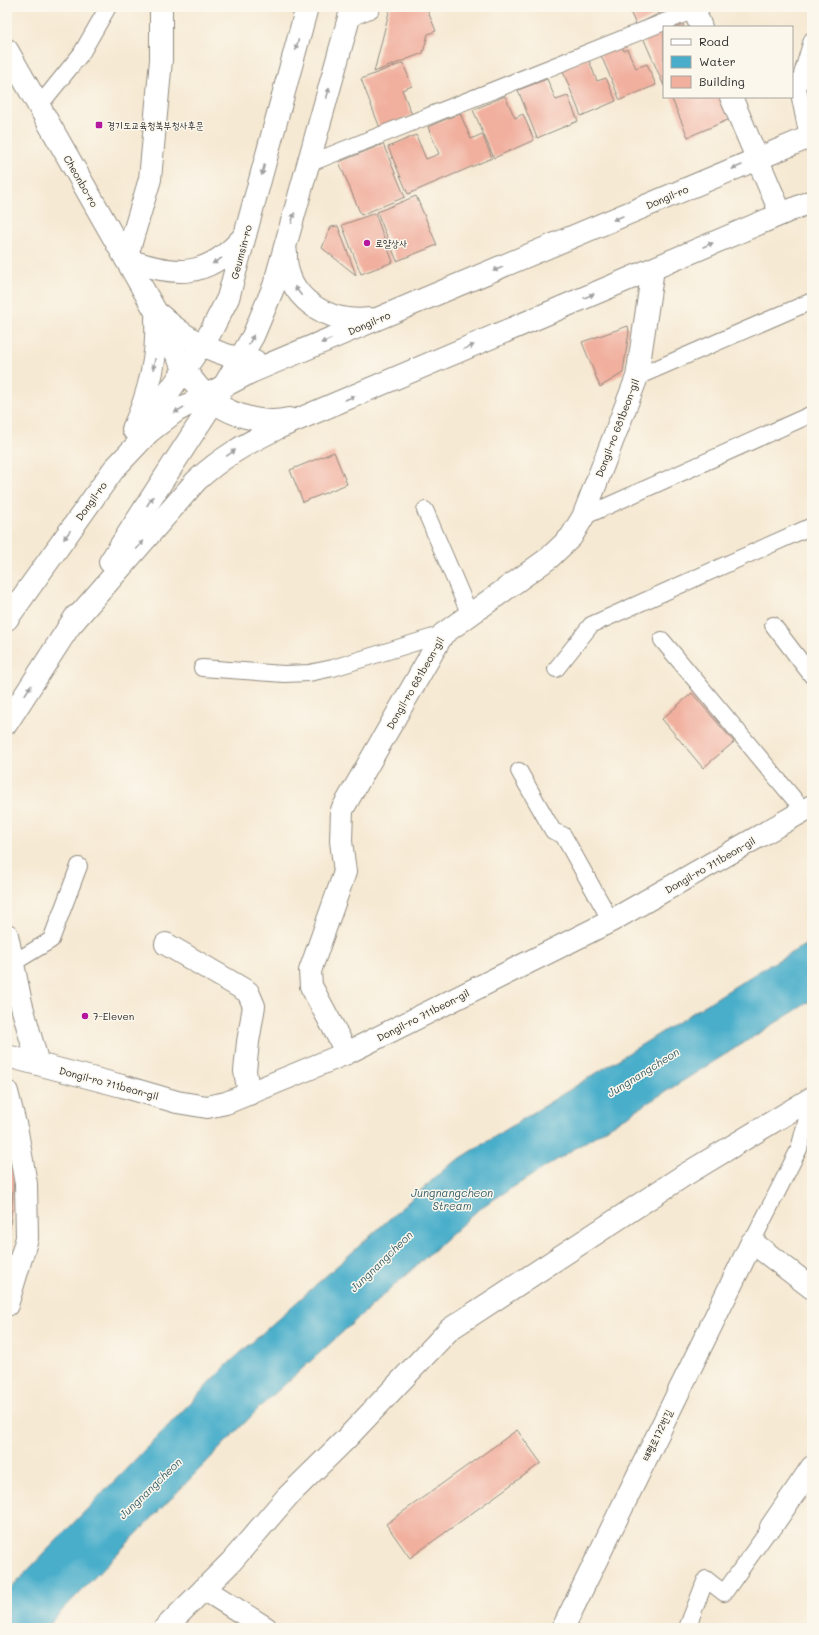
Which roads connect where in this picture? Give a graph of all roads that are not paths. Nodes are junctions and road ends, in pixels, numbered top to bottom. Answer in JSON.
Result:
{"nodes":[{"id":1,"x":108,"y":7,"type":"edge"},
{"id":2,"x":161,"y":7,"type":"edge"},
{"id":3,"x":307,"y":7,"type":"edge"},
{"id":4,"x":357,"y":10,"type":"edge"},
{"id":5,"x":697,"y":13,"type":"edge"},
{"id":6,"x":663,"y":26,"type":"edge"},
{"id":7,"x":664,"y":26,"type":"edge"},
{"id":8,"x":812,"y":40,"type":"edge"},
{"id":9,"x":7,"y":50,"type":"edge"},
{"id":10,"x":731,"y":98,"type":"edge"},
{"id":11,"x":39,"y":106,"type":"junction"},
{"id":12,"x":810,"y":137,"type":"edge"},
{"id":13,"x":758,"y":159,"type":"junction"},
{"id":14,"x":308,"y":164,"type":"junction"},
{"id":15,"x":811,"y":203,"type":"edge"},
{"id":16,"x":782,"y":214,"type":"junction"},
{"id":17,"x":246,"y":234,"type":"junction"},
{"id":18,"x":287,"y":241,"type":"junction"},
{"id":19,"x":126,"y":259,"type":"junction"},
{"id":20,"x":653,"y":269,"type":"junction"},
{"id":21,"x":812,"y":301,"type":"edge"},
{"id":22,"x":156,"y":312,"type":"junction"},
{"id":23,"x":383,"y":318,"type":"junction"},
{"id":24,"x":202,"y":346,"type":"junction"},
{"id":25,"x":302,"y":351,"type":"junction"},
{"id":26,"x":241,"y":359,"type":"junction"},
{"id":27,"x":186,"y":370,"type":"junction"},
{"id":28,"x":637,"y":377,"type":"junction"},
{"id":29,"x":226,"y":384,"type":"junction"},
{"id":30,"x":207,"y":406,"type":"junction"},
{"id":31,"x":314,"y":413,"type":"junction"},
{"id":32,"x":812,"y":414,"type":"edge"},
{"id":33,"x":114,"y":469,"type":"junction"},
{"id":34,"x":425,"y":510,"type":"dead end"},
{"id":35,"x":583,"y":517,"type":"junction"},
{"id":36,"x":812,"y":526,"type":"edge"},
{"id":37,"x":470,"y":615,"type":"junction"},
{"id":38,"x":7,"y":619,"type":"edge"},
{"id":39,"x":773,"y":625,"type":"dead end"},
{"id":40,"x":68,"y":628,"type":"junction"},
{"id":41,"x":443,"y":634,"type":"junction"},
{"id":42,"x":662,"y":640,"type":"dead end"},
{"id":43,"x":202,"y":668,"type":"dead end"},
{"id":44,"x":556,"y":669,"type":"dead end"},
{"id":45,"x":812,"y":676,"type":"edge"},
{"id":46,"x":7,"y":723,"type":"edge"},
{"id":47,"x":519,"y":770,"type":"dead end"},
{"id":48,"x":808,"y":809,"type":"edge"},
{"id":49,"x":79,"y":866,"type":"dead end"},
{"id":50,"x":611,"y":921,"type":"junction"},
{"id":51,"x":7,"y":935,"type":"edge"},
{"id":52,"x":166,"y":944,"type":"dead end"},
{"id":53,"x":13,"y":963,"type":"junction"},
{"id":54,"x":347,"y":1053,"type":"junction"},
{"id":55,"x":7,"y":1056,"type":"edge"},
{"id":56,"x":38,"y":1064,"type":"junction"},
{"id":57,"x":7,"y":1092,"type":"edge"},
{"id":58,"x":249,"y":1094,"type":"junction"},
{"id":59,"x":812,"y":1099,"type":"edge"},
{"id":60,"x":752,"y":1242,"type":"junction"},
{"id":61,"x":812,"y":1288,"type":"edge"},
{"id":62,"x":7,"y":1305,"type":"edge"},
{"id":63,"x":812,"y":1468,"type":"edge"},
{"id":64,"x":772,"y":1526,"type":"joint"},
{"id":65,"x":204,"y":1588,"type":"junction"},
{"id":66,"x":165,"y":1628,"type":"edge"},
{"id":67,"x":266,"y":1628,"type":"edge"},
{"id":68,"x":563,"y":1628,"type":"edge"},
{"id":69,"x":687,"y":1628,"type":"edge"}],
"edges":[{"from":1,"to":11,"type":"lane"},
{"from":2,"to":19,"type":"street"},
{"from":3,"to":17,"type":"street","name":"Geumsin-ro","one_way":true},
{"from":14,"to":4,"type":"street","one_way":true},
{"from":5,"to":7,"type":"lane"},
{"from":6,"to":14,"type":"lane"},
{"from":8,"to":12,"type":"lane"},
{"from":9,"to":11,"type":"street","name":"Cheonbo-ro"},
{"from":10,"to":13,"type":"street"},
{"from":11,"to":19,"type":"street","name":"Cheonbo-ro"},
{"from":12,"to":13,"type":"street","name":"Dongil-ro"},
{"from":13,"to":16,"type":"street"},
{"from":13,"to":23,"type":"street","name":"Dongil-ro","one_way":true},
{"from":18,"to":14,"type":"street","one_way":true},
{"from":15,"to":16,"type":"street"},
{"from":20,"to":16,"type":"street","one_way":true},
{"from":17,"to":19,"type":"street","one_way":true},
{"from":17,"to":24,"type":"street","name":"Geumsin-ro"},
{"from":23,"to":18,"type":"street","one_way":true},
{"from":26,"to":18,"type":"street","one_way":true},
{"from":19,"to":22,"type":"street","name":"Cheonbo-ro"},
{"from":20,"to":28,"type":"street","name":"Dongil-ro 681beon-gil"},
{"from":31,"to":20,"type":"street","one_way":true},
{"from":21,"to":28,"type":"lane"},
{"from":22,"to":24,"type":"street"},
{"from":22,"to":27,"type":"street","name":"Cheonbo-ro"},
{"from":22,"to":33,"type":"street","one_way":true},
{"from":23,"to":25,"type":"street","name":"Dongil-ro","one_way":true},
{"from":24,"to":26,"type":"street"},
{"from":24,"to":27,"type":"street","name":"Geumsin-ro"},
{"from":25,"to":26,"type":"street"},
{"from":25,"to":29,"type":"street","name":"Dongil-ro"},
{"from":26,"to":29,"type":"street"},
{"from":27,"to":30,"type":"street","name":"Cheonbo-ro"},
{"from":27,"to":33,"type":"street","name":"Geumsin-ro"},
{"from":28,"to":35,"type":"street","name":"Dongil-ro 681beon-gil"},
{"from":29,"to":30,"type":"street"},
{"from":30,"to":31,"type":"street"},
{"from":30,"to":33,"type":"street","name":"Dongil-ro","one_way":true},
{"from":40,"to":30,"type":"street","one_way":true},
{"from":40,"to":31,"type":"street","one_way":true},
{"from":32,"to":35,"type":"lane"},
{"from":33,"to":38,"type":"street","name":"Dongil-ro","one_way":true},
{"from":34,"to":37,"type":"lane"},
{"from":35,"to":37,"type":"street","name":"Dongil-ro 681beon-gil"},
{"from":36,"to":44,"type":"lane"},
{"from":37,"to":41,"type":"street","name":"Dongil-ro 681beon-gil"},
{"from":39,"to":45,"type":"lane"},
{"from":46,"to":40,"type":"street","one_way":true},
{"from":41,"to":43,"type":"lane"},
{"from":41,"to":54,"type":"street","name":"Dongil-ro 681beon-gil"},
{"from":42,"to":48,"type":"lane"},
{"from":47,"to":50,"type":"lane"},
{"from":48,"to":50,"type":"street","name":"Dongil-ro 711beon-gil"},
{"from":49,"to":53,"type":"lane"},
{"from":50,"to":54,"type":"street","name":"Dongil-ro 711beon-gil"},
{"from":51,"to":53,"type":"street"},
{"from":52,"to":58,"type":"street"},
{"from":53,"to":56,"type":"street"},
{"from":54,"to":58,"type":"street","name":"Dongil-ro 711beon-gil"},
{"from":55,"to":56,"type":"street","name":"Dongil-ro 711beon-gil"},
{"from":56,"to":58,"type":"street","name":"Dongil-ro 711beon-gil"},
{"from":57,"to":62,"type":"street"},
{"from":59,"to":60,"type":"lane"},
{"from":59,"to":65,"type":"street"},
{"from":60,"to":61,"type":"street"},
{"from":60,"to":68,"type":"street","name":"태평로172번길"},
{"from":63,"to":64,"type":"street"},
{"from":64,"to":69,"type":"lane"},
{"from":65,"to":66,"type":"street"},
{"from":65,"to":67,"type":"street"}]}
